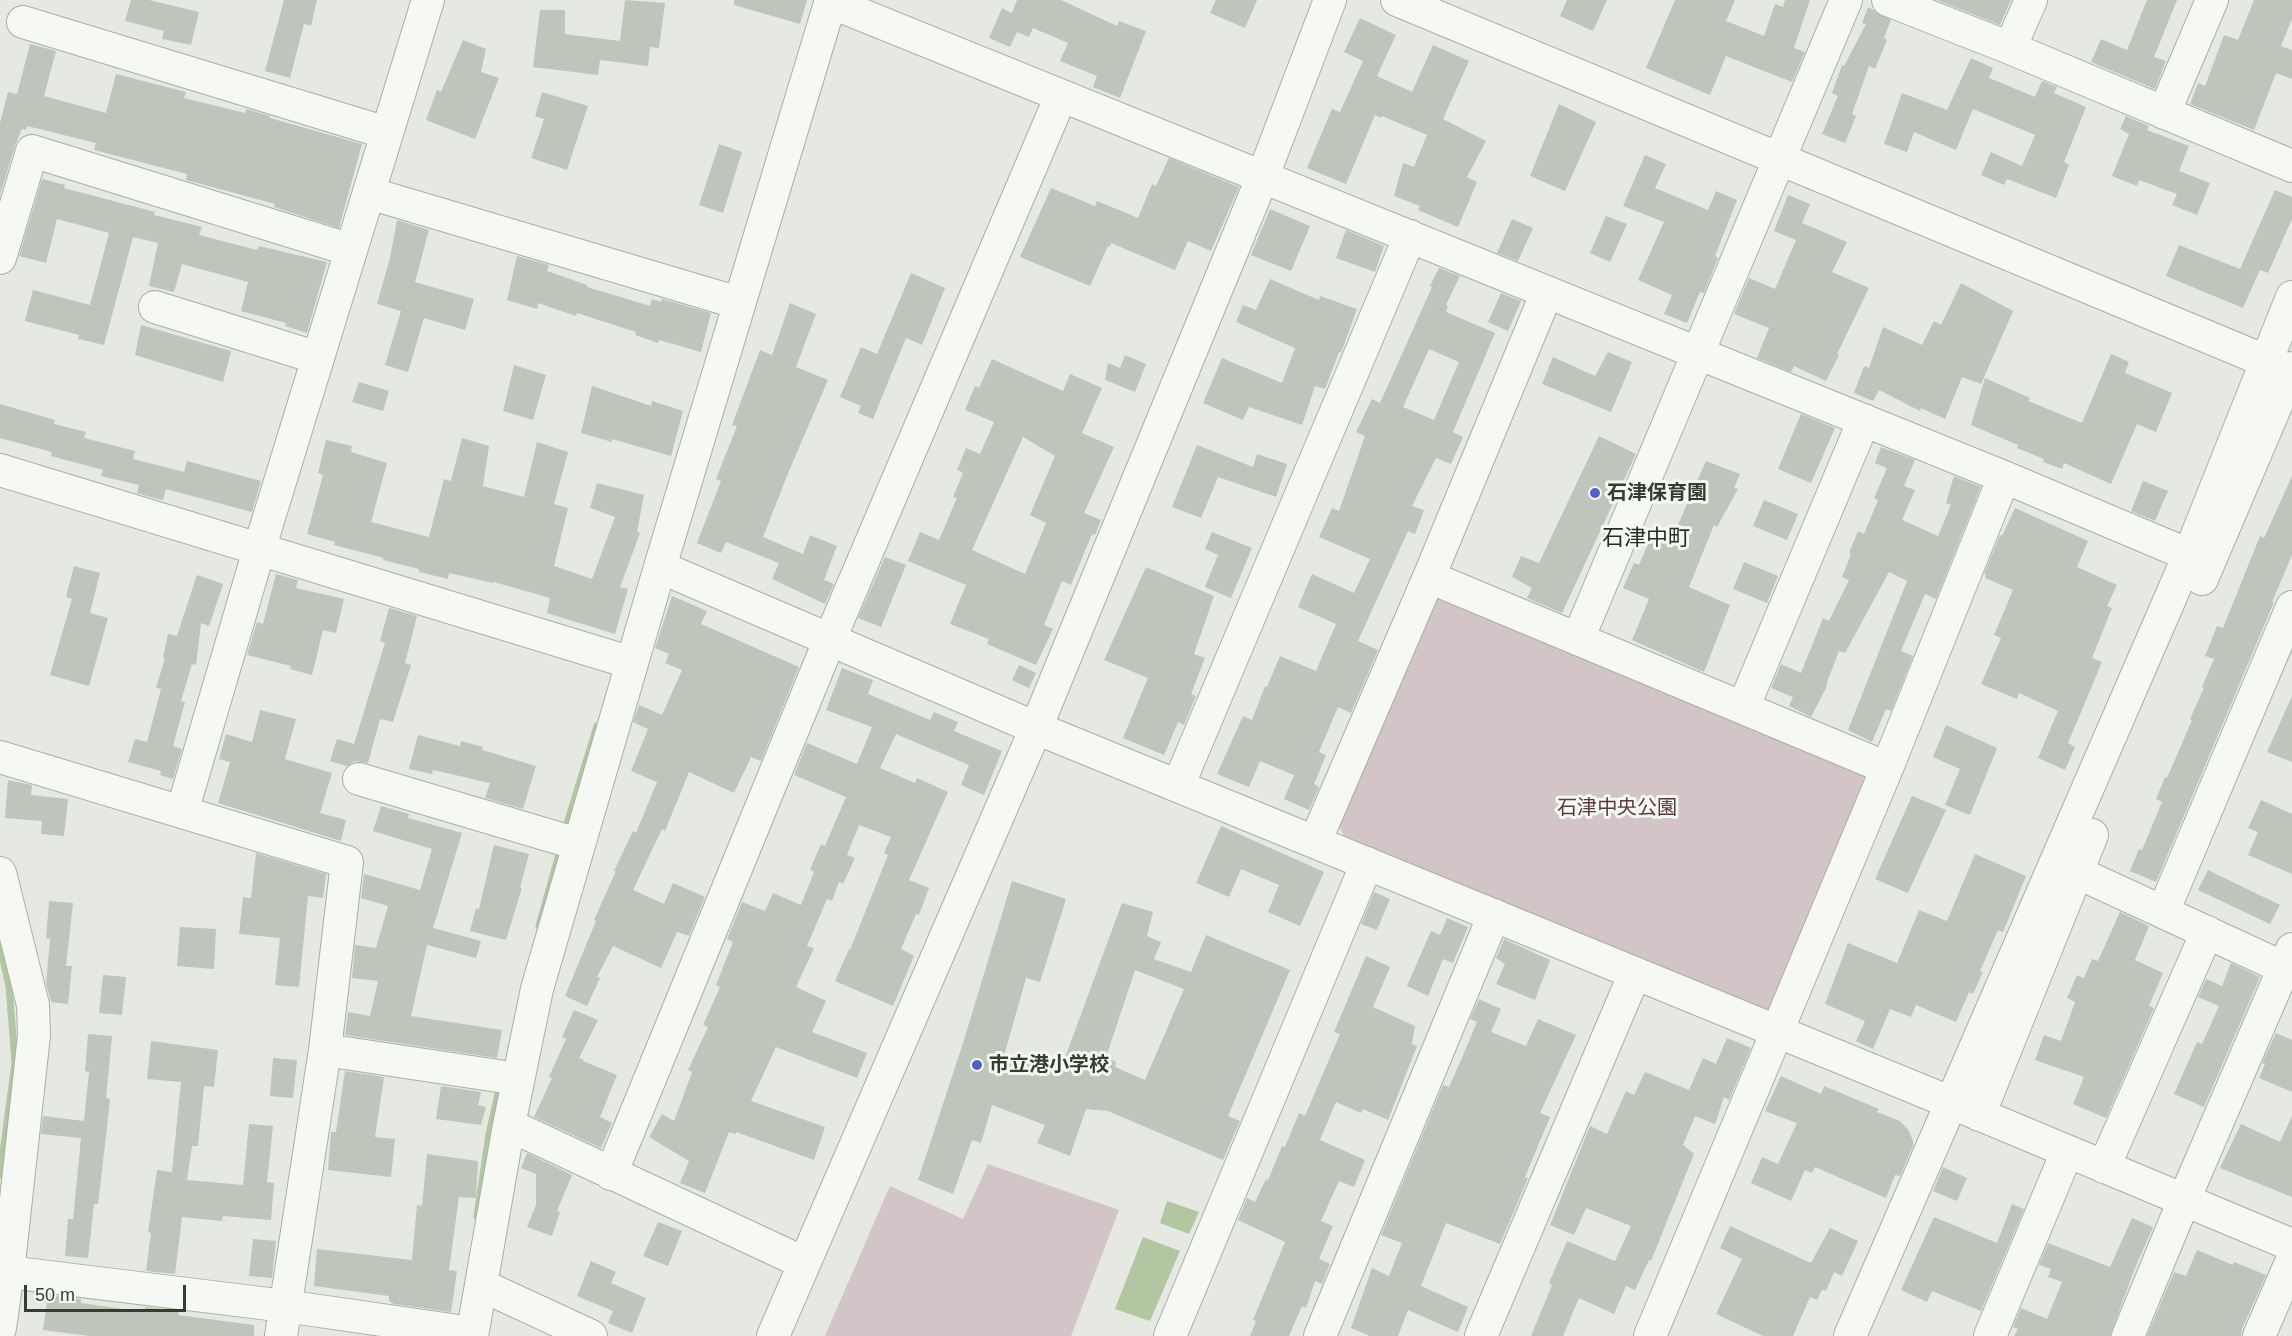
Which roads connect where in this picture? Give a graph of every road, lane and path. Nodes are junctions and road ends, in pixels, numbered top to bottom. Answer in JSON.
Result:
{"nodes":[{"id":1,"x":428,"y":0,"type":"edge"},
{"id":2,"x":1330,"y":0,"type":"edge"},
{"id":3,"x":1397,"y":0,"type":"edge"},
{"id":4,"x":1846,"y":0,"type":"edge"},
{"id":5,"x":1888,"y":0,"type":"edge"},
{"id":6,"x":2031,"y":0,"type":"edge"},
{"id":7,"x":2212,"y":0,"type":"edge"},
{"id":8,"x":830,"y":1,"type":"edge"},
{"id":9,"x":23,"y":22,"type":"dead end"},
{"id":10,"x":2010,"y":48,"type":"junction"},
{"id":11,"x":1061,"y":96,"type":"junction"},
{"id":12,"x":2164,"y":113,"type":"junction"},
{"id":13,"x":387,"y":133,"type":"junction"},
{"id":14,"x":1779,"y":158,"type":"junction"},
{"id":15,"x":2292,"y":166,"type":"edge"},
{"id":16,"x":1263,"y":176,"type":"junction"},
{"id":17,"x":369,"y":193,"type":"junction"},
{"id":18,"x":1410,"y":236,"type":"junction"},
{"id":19,"x":351,"y":250,"type":"junction"},
{"id":20,"x":0,"y":258,"type":"edge"},
{"id":21,"x":1547,"y":292,"type":"junction"},
{"id":22,"x":2292,"y":297,"type":"edge"},
{"id":23,"x":739,"y":303,"type":"junction"},
{"id":24,"x":156,"y":307,"type":"dead end"},
{"id":25,"x":1698,"y":353,"type":"junction"},
{"id":26,"x":318,"y":358,"type":"junction"},
{"id":27,"x":2285,"y":368,"type":"edge"},
{"id":28,"x":1864,"y":420,"type":"junction"},
{"id":29,"x":0,"y":470,"type":"edge"},
{"id":30,"x":2004,"y":477,"type":"junction"},
{"id":31,"x":259,"y":550,"type":"junction"},
{"id":32,"x":2189,"y":555,"type":"junction"},
{"id":33,"x":660,"y":567,"type":"junction"},
{"id":34,"x":1429,"y":577,"type":"junction"},
{"id":35,"x":2292,"y":607,"type":"edge"},
{"id":36,"x":830,"y":639,"type":"junction"},
{"id":37,"x":1578,"y":639,"type":"junction"},
{"id":38,"x":632,"y":663,"type":"junction"},
{"id":39,"x":1743,"y":708,"type":"junction"},
{"id":40,"x":1036,"y":728,"type":"junction"},
{"id":41,"x":0,"y":757,"type":"edge"},
{"id":42,"x":1887,"y":768,"type":"junction"},
{"id":43,"x":359,"y":779,"type":"dead end"},
{"id":44,"x":1178,"y":786,"type":"junction"},
{"id":45,"x":182,"y":812,"type":"junction"},
{"id":46,"x":1315,"y":842,"type":"junction"},
{"id":47,"x":578,"y":844,"type":"junction"},
{"id":48,"x":1367,"y":863,"type":"junction"},
{"id":49,"x":2066,"y":868,"type":"junction"},
{"id":50,"x":0,"y":873,"type":"edge"},
{"id":51,"x":2163,"y":912,"type":"junction"},
{"id":52,"x":1494,"y":915,"type":"junction"},
{"id":53,"x":2207,"y":932,"type":"junction"},
{"id":54,"x":2288,"y":958,"type":"edge"},
{"id":55,"x":1635,"y":973,"type":"junction"},
{"id":56,"x":1777,"y":1031,"type":"junction"},
{"id":57,"x":325,"y":1050,"type":"junction"},
{"id":58,"x":507,"y":1077,"type":"junction"},
{"id":59,"x":1965,"y":1109,"type":"junction"},
{"id":60,"x":509,"y":1125,"type":"junction"},
{"id":61,"x":2067,"y":1152,"type":"junction"},
{"id":62,"x":2104,"y":1167,"type":"junction"},
{"id":63,"x":611,"y":1174,"type":"junction"},
{"id":64,"x":2184,"y":1200,"type":"junction"},
{"id":65,"x":2292,"y":1245,"type":"edge"},
{"id":66,"x":2292,"y":1260,"type":"edge"},
{"id":67,"x":804,"y":1263,"type":"junction"},
{"id":68,"x":4,"y":1271,"type":"edge"},
{"id":69,"x":481,"y":1285,"type":"junction"},
{"id":70,"x":283,"y":1321,"type":"edge"},
{"id":71,"x":0,"y":1328,"type":"edge"},
{"id":72,"x":472,"y":1335,"type":"edge"},
{"id":73,"x":591,"y":1336,"type":"edge"},
{"id":74,"x":773,"y":1336,"type":"edge"},
{"id":75,"x":1170,"y":1336,"type":"edge"},
{"id":76,"x":1320,"y":1336,"type":"edge"},
{"id":77,"x":1481,"y":1336,"type":"edge"},
{"id":78,"x":1650,"y":1336,"type":"edge"},
{"id":79,"x":1850,"y":1336,"type":"edge"},
{"id":80,"x":1990,"y":1336,"type":"edge"},
{"id":81,"x":2128,"y":1336,"type":"edge"},
{"id":82,"x":2259,"y":1336,"type":"edge"}],
"edges":[{"from":1,"to":13,"type":"street"},
{"from":2,"to":16,"type":"street"},
{"from":3,"to":14,"type":"street"},
{"from":4,"to":14,"type":"street"},
{"from":5,"to":10,"type":"street"},
{"from":6,"to":10,"type":"street"},
{"from":7,"to":12,"type":"street"},
{"from":8,"to":11,"type":"street"},
{"from":8,"to":23,"type":"street"},
{"from":9,"to":13,"type":"street"},
{"from":10,"to":12,"type":"street"},
{"from":11,"to":16,"type":"street"},
{"from":11,"to":36,"type":"street"},
{"from":12,"to":15,"type":"street"},
{"from":13,"to":17,"type":"street"},
{"from":14,"to":25,"type":"street"},
{"from":14,"to":27,"type":"street"},
{"from":16,"to":18,"type":"street"},
{"from":16,"to":40,"type":"street"},
{"from":17,"to":19,"type":"street"},
{"from":17,"to":23,"type":"street"},
{"from":18,"to":21,"type":"street"},
{"from":18,"to":44,"type":"street"},
{"from":19,"to":20,"type":"street"},
{"from":19,"to":26,"type":"street"},
{"from":21,"to":25,"type":"street"},
{"from":21,"to":34,"type":"street"},
{"from":22,"to":27,"type":"street"},
{"from":23,"to":33,"type":"street"},
{"from":24,"to":26,"type":"street"},
{"from":25,"to":28,"type":"street"},
{"from":25,"to":37,"type":"street"},
{"from":26,"to":31,"type":"street"},
{"from":27,"to":32,"type":"street"},
{"from":27,"to":49,"type":"street"},
{"from":28,"to":30,"type":"street"},
{"from":28,"to":39,"type":"street"},
{"from":29,"to":31,"type":"street"},
{"from":30,"to":32,"type":"street"},
{"from":30,"to":42,"type":"street"},
{"from":31,"to":38,"type":"street"},
{"from":31,"to":45,"type":"street"},
{"from":32,"to":49,"type":"street"},
{"from":33,"to":36,"type":"street"},
{"from":33,"to":38,"type":"street"},
{"from":34,"to":37,"type":"street"},
{"from":34,"to":46,"type":"street"},
{"from":35,"to":51,"type":"street"},
{"from":36,"to":40,"type":"street"},
{"from":36,"to":63,"type":"street"},
{"from":37,"to":39,"type":"street"},
{"from":38,"to":47,"type":"street"},
{"from":39,"to":42,"type":"street"},
{"from":40,"to":44,"type":"street"},
{"from":40,"to":67,"type":"street"},
{"from":41,"to":45,"type":"street"},
{"from":42,"to":56,"type":"street"},
{"from":43,"to":47,"type":"street"},
{"from":44,"to":46,"type":"street"},
{"from":45,"to":57,"type":"street"},
{"from":46,"to":48,"type":"street"},
{"from":47,"to":58,"type":"street"},
{"from":48,"to":52,"type":"street"},
{"from":48,"to":75,"type":"street"},
{"from":49,"to":51,"type":"street"},
{"from":49,"to":59,"type":"street"},
{"from":50,"to":68,"type":"street"},
{"from":51,"to":53,"type":"street"},
{"from":52,"to":55,"type":"street"},
{"from":52,"to":76,"type":"street"},
{"from":53,"to":54,"type":"street"},
{"from":53,"to":62,"type":"street"},
{"from":54,"to":64,"type":"street"},
{"from":55,"to":56,"type":"street"},
{"from":55,"to":77,"type":"street"},
{"from":56,"to":59,"type":"street"},
{"from":56,"to":78,"type":"street"},
{"from":57,"to":58,"type":"street"},
{"from":57,"to":70,"type":"street"},
{"from":58,"to":60,"type":"street"},
{"from":59,"to":61,"type":"street"},
{"from":59,"to":79,"type":"street"},
{"from":60,"to":63,"type":"street"},
{"from":60,"to":69,"type":"street"},
{"from":61,"to":62,"type":"street"},
{"from":61,"to":80,"type":"street"},
{"from":62,"to":64,"type":"street"},
{"from":63,"to":67,"type":"street"},
{"from":64,"to":65,"type":"street"},
{"from":64,"to":81,"type":"street"},
{"from":66,"to":82,"type":"street"},
{"from":67,"to":74,"type":"street"},
{"from":68,"to":70,"type":"street"},
{"from":68,"to":71,"type":"street"},
{"from":69,"to":72,"type":"street"},
{"from":69,"to":73,"type":"street"},
{"from":70,"to":72,"type":"street"}]}
